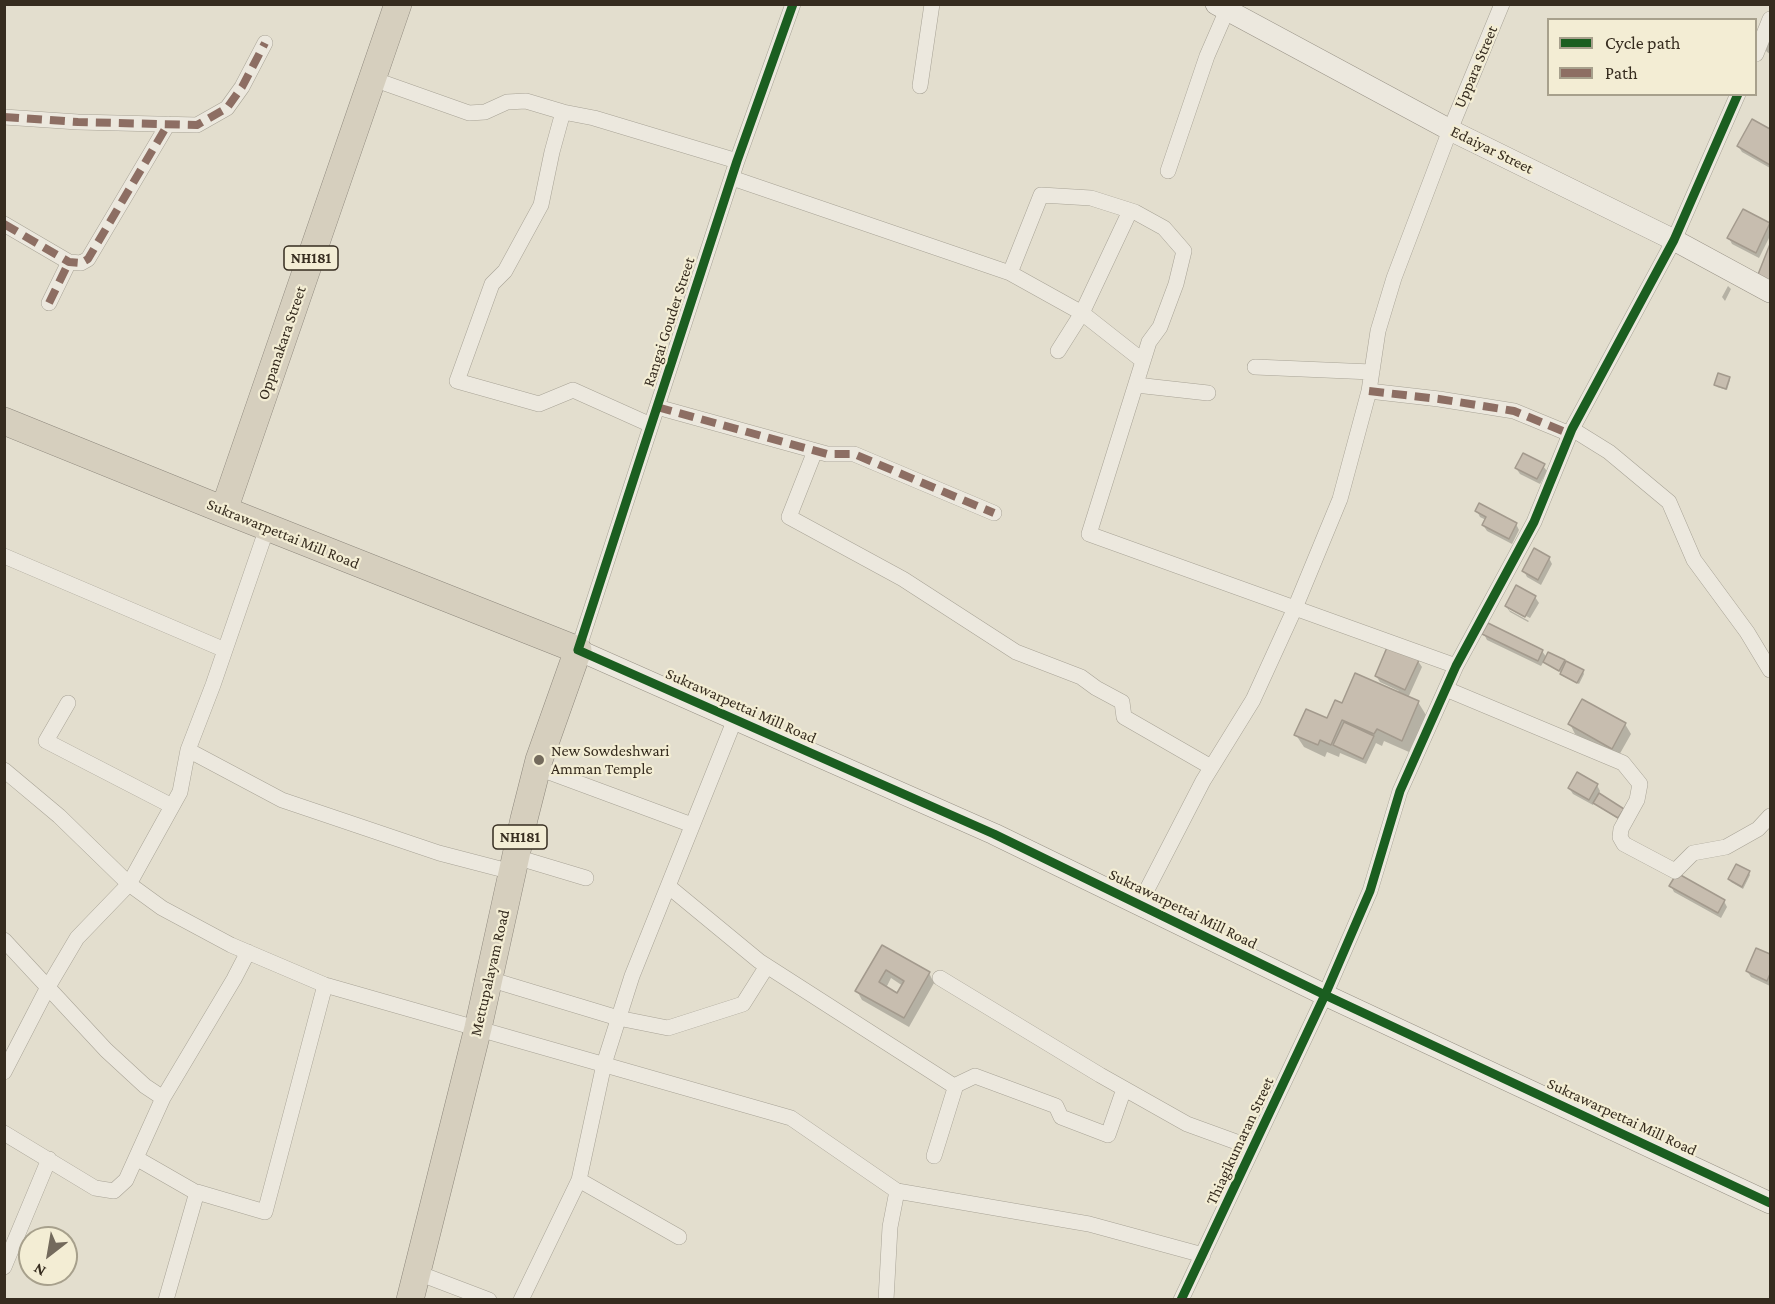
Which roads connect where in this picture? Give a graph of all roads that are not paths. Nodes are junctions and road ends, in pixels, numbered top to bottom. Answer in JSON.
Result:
{"nodes":[{"id":1,"x":398,"y":4,"type":"edge"},
{"id":2,"x":793,"y":4,"type":"edge"},
{"id":3,"x":932,"y":4,"type":"edge"},
{"id":4,"x":1502,"y":4,"type":"edge"},
{"id":5,"x":1221,"y":7,"type":"edge"},
{"id":6,"x":1770,"y":19,"type":"edge"},
{"id":7,"x":265,"y":43,"type":"dead end"},
{"id":8,"x":1757,"y":49,"type":"edge"},
{"id":9,"x":373,"y":79,"type":"junction"},
{"id":10,"x":920,"y":86,"type":"dead end"},
{"id":11,"x":1737,"y":96,"type":"edge"},
{"id":12,"x":562,"y":112,"type":"junction"},
{"id":13,"x":4,"y":117,"type":"edge"},
{"id":14,"x":168,"y":124,"type":"junction"},
{"id":15,"x":1450,"y":130,"type":"junction"},
{"id":16,"x":736,"y":162,"type":"junction"},
{"id":17,"x":1168,"y":171,"type":"dead end"},
{"id":18,"x":732,"y":178,"type":"junction"},
{"id":19,"x":1130,"y":211,"type":"junction"},
{"id":20,"x":4,"y":224,"type":"edge"},
{"id":21,"x":1674,"y":240,"type":"junction"},
{"id":22,"x":69,"y":262,"type":"junction"},
{"id":23,"x":1010,"y":273,"type":"junction"},
{"id":24,"x":1770,"y":291,"type":"edge"},
{"id":25,"x":49,"y":303,"type":"dead end"},
{"id":26,"x":1082,"y":314,"type":"junction"},
{"id":27,"x":1058,"y":351,"type":"dead end"},
{"id":28,"x":1143,"y":361,"type":"junction"},
{"id":29,"x":1255,"y":367,"type":"dead end"},
{"id":30,"x":1372,"y":372,"type":"junction"},
{"id":31,"x":1136,"y":385,"type":"junction"},
{"id":32,"x":1369,"y":391,"type":"junction"},
{"id":33,"x":1208,"y":393,"type":"dead end"},
{"id":34,"x":657,"y":406,"type":"junction"},
{"id":35,"x":4,"y":421,"type":"edge"},
{"id":36,"x":651,"y":425,"type":"junction"},
{"id":37,"x":1571,"y":431,"type":"junction"},
{"id":38,"x":815,"y":451,"type":"junction"},
{"id":39,"x":224,"y":510,"type":"junction"},
{"id":40,"x":994,"y":513,"type":"dead end"},
{"id":41,"x":267,"y":528,"type":"junction"},
{"id":42,"x":4,"y":556,"type":"edge"},
{"id":43,"x":1295,"y":608,"type":"junction"},
{"id":44,"x":225,"y":650,"type":"junction"},
{"id":45,"x":578,"y":650,"type":"junction"},
{"id":46,"x":1456,"y":666,"type":"junction"},
{"id":47,"x":1770,"y":670,"type":"edge"},
{"id":48,"x":1446,"y":689,"type":"junction"},
{"id":49,"x":68,"y":704,"type":"dead end"},
{"id":50,"x":735,"y":719,"type":"junction"},
{"id":51,"x":188,"y":750,"type":"junction"},
{"id":52,"x":1211,"y":767,"type":"junction"},
{"id":53,"x":538,"y":768,"type":"junction"},
{"id":54,"x":4,"y":770,"type":"edge"},
{"id":55,"x":172,"y":806,"type":"junction"},
{"id":56,"x":1770,"y":816,"type":"edge"},
{"id":57,"x":692,"y":825,"type":"junction"},
{"id":58,"x":514,"y":864,"type":"junction"},
{"id":59,"x":586,"y":878,"type":"dead end"},
{"id":60,"x":129,"y":884,"type":"junction"},
{"id":61,"x":668,"y":886,"type":"junction"},
{"id":62,"x":1139,"y":905,"type":"junction"},
{"id":63,"x":4,"y":940,"type":"edge"},
{"id":64,"x":248,"y":952,"type":"junction"},
{"id":65,"x":767,"y":966,"type":"junction"},
{"id":66,"x":940,"y":978,"type":"dead end"},
{"id":67,"x":489,"y":979,"type":"junction"},
{"id":68,"x":325,"y":985,"type":"junction"},
{"id":69,"x":48,"y":987,"type":"junction"},
{"id":70,"x":1325,"y":995,"type":"junction"},
{"id":71,"x":618,"y":1018,"type":"junction"},
{"id":72,"x":478,"y":1028,"type":"junction"},
{"id":73,"x":604,"y":1064,"type":"junction"},
{"id":74,"x":4,"y":1072,"type":"edge"},
{"id":75,"x":956,"y":1084,"type":"junction"},
{"id":76,"x":1124,"y":1089,"type":"junction"},
{"id":77,"x":163,"y":1098,"type":"junction"},
{"id":78,"x":4,"y":1133,"type":"edge"},
{"id":79,"x":1253,"y":1148,"type":"junction"},
{"id":80,"x":934,"y":1156,"type":"dead end"},
{"id":81,"x":136,"y":1158,"type":"junction"},
{"id":82,"x":49,"y":1159,"type":"junction"},
{"id":83,"x":579,"y":1180,"type":"junction"},
{"id":84,"x":897,"y":1191,"type":"junction"},
{"id":85,"x":197,"y":1193,"type":"junction"},
{"id":86,"x":1770,"y":1203,"type":"edge"},
{"id":87,"x":678,"y":1237,"type":"dead end"},
{"id":88,"x":1203,"y":1255,"type":"junction"},
{"id":89,"x":4,"y":1267,"type":"edge"},
{"id":90,"x":418,"y":1273,"type":"junction"},
{"id":91,"x":166,"y":1299,"type":"edge"},
{"id":92,"x":410,"y":1299,"type":"edge"},
{"id":93,"x":489,"y":1299,"type":"edge"},
{"id":94,"x":521,"y":1299,"type":"edge"},
{"id":95,"x":885,"y":1299,"type":"edge"},
{"id":96,"x":1181,"y":1299,"type":"edge"}],
"edges":[{"from":1,"to":9,"type":"highway","name":"Oppanakara Street","number":"NH181"},
{"from":2,"to":16,"type":"street","name":"Rangai Gouder Street"},
{"from":3,"to":10,"type":"street"},
{"from":4,"to":15,"type":"street","name":"Uppara Street"},
{"from":5,"to":15,"type":"street","name":"Edaiyar Street"},
{"from":5,"to":17,"type":"street"},
{"from":6,"to":8,"type":"street"},
{"from":7,"to":14,"type":"street"},
{"from":9,"to":12,"type":"street"},
{"from":9,"to":39,"type":"highway","name":"Oppanakara Street","number":"NH181"},
{"from":11,"to":21,"type":"street","name":"Thiagikumaran Street"},
{"from":12,"to":16,"type":"street"},
{"from":12,"to":36,"type":"street"},
{"from":13,"to":14,"type":"street"},
{"from":14,"to":22,"type":"street"},
{"from":15,"to":21,"type":"street","name":"Edaiyar Street"},
{"from":15,"to":30,"type":"street","name":"Uppara Street"},
{"from":16,"to":18,"type":"street","name":"Rangai Gouder Street"},
{"from":18,"to":23,"type":"street"},
{"from":18,"to":34,"type":"street","name":"Rangai Gouder Street"},
{"from":19,"to":23,"type":"street"},
{"from":19,"to":26,"type":"street"},
{"from":19,"to":28,"type":"street"},
{"from":20,"to":22,"type":"street"},
{"from":21,"to":24,"type":"street","name":"Edaiyar Street"},
{"from":21,"to":37,"type":"street","name":"Thiagikumaran Street"},
{"from":22,"to":25,"type":"street"},
{"from":23,"to":26,"type":"street"},
{"from":26,"to":27,"type":"street"},
{"from":26,"to":28,"type":"street"},
{"from":28,"to":31,"type":"street"},
{"from":29,"to":30,"type":"street"},
{"from":30,"to":32,"type":"street","name":"Uppara Street"},
{"from":31,"to":33,"type":"street"},
{"from":31,"to":43,"type":"street"},
{"from":32,"to":37,"type":"street"},
{"from":32,"to":43,"type":"street","name":"Uppara Street"},
{"from":34,"to":36,"type":"street","name":"Rangai Gouder Street"},
{"from":34,"to":38,"type":"street"},
{"from":35,"to":39,"type":"highway","name":"Sukrawarpettai Mill Road"},
{"from":36,"to":45,"type":"street","name":"Rangai Gouder Street"},
{"from":37,"to":46,"type":"street","name":"Thiagikumaran Street"},
{"from":37,"to":47,"type":"street"},
{"from":38,"to":40,"type":"street"},
{"from":38,"to":52,"type":"street"},
{"from":39,"to":41,"type":"highway","name":"Sukrawarpettai Mill Road"},
{"from":41,"to":44,"type":"street"},
{"from":41,"to":45,"type":"highway","name":"Sukrawarpettai Mill Road"},
{"from":42,"to":44,"type":"street"},
{"from":43,"to":46,"type":"street"},
{"from":43,"to":52,"type":"street","name":"Uppara Street"},
{"from":44,"to":51,"type":"street"},
{"from":45,"to":50,"type":"street","name":"Sukrawarpettai Mill Road"},
{"from":45,"to":53,"type":"highway","name":"Mettupalayam Road","number":"NH181"},
{"from":46,"to":48,"type":"street","name":"Thiagikumaran Street"},
{"from":48,"to":56,"type":"street"},
{"from":48,"to":70,"type":"street","name":"Thiagikumaran Street"},
{"from":49,"to":55,"type":"street"},
{"from":50,"to":57,"type":"street"},
{"from":50,"to":62,"type":"street","name":"Sukrawarpettai Mill Road"},
{"from":51,"to":55,"type":"street"},
{"from":51,"to":58,"type":"street"},
{"from":52,"to":62,"type":"street","name":"Uppara Street"},
{"from":53,"to":57,"type":"street"},
{"from":53,"to":58,"type":"highway","name":"Mettupalayam Road","number":"NH181"},
{"from":54,"to":60,"type":"street"},
{"from":55,"to":60,"type":"street"},
{"from":57,"to":61,"type":"street"},
{"from":58,"to":59,"type":"street"},
{"from":58,"to":67,"type":"highway","name":"Mettupalayam Road","number":"NH181"},
{"from":60,"to":64,"type":"street"},
{"from":60,"to":69,"type":"street"},
{"from":61,"to":65,"type":"street"},
{"from":61,"to":71,"type":"street"},
{"from":62,"to":70,"type":"street","name":"Sukrawarpettai Mill Road"},
{"from":63,"to":69,"type":"street"},
{"from":64,"to":68,"type":"street"},
{"from":64,"to":77,"type":"street"},
{"from":65,"to":71,"type":"street"},
{"from":65,"to":75,"type":"street"},
{"from":66,"to":76,"type":"street"},
{"from":67,"to":71,"type":"street"},
{"from":67,"to":72,"type":"highway","name":"Mettupalayam Road","number":"NH181"},
{"from":68,"to":72,"type":"street"},
{"from":68,"to":85,"type":"street"},
{"from":69,"to":74,"type":"street"},
{"from":69,"to":77,"type":"street"},
{"from":70,"to":79,"type":"street","name":"Thiagikumaran Street"},
{"from":70,"to":86,"type":"street","name":"Sukrawarpettai Mill Road"},
{"from":71,"to":73,"type":"street"},
{"from":72,"to":73,"type":"street"},
{"from":72,"to":90,"type":"highway","name":"Mettupalayam Road","number":"NH181"},
{"from":73,"to":83,"type":"street"},
{"from":73,"to":84,"type":"street"},
{"from":75,"to":76,"type":"street"},
{"from":75,"to":80,"type":"street"},
{"from":76,"to":79,"type":"street"},
{"from":77,"to":81,"type":"street"},
{"from":78,"to":82,"type":"street"},
{"from":79,"to":88,"type":"street","name":"Thiagikumaran Street"},
{"from":81,"to":82,"type":"street"},
{"from":81,"to":85,"type":"street"},
{"from":82,"to":89,"type":"street"},
{"from":83,"to":87,"type":"street"},
{"from":83,"to":94,"type":"street"},
{"from":84,"to":88,"type":"street"},
{"from":84,"to":95,"type":"street"},
{"from":85,"to":91,"type":"street"},
{"from":88,"to":96,"type":"street","name":"Thiagikumaran Street"},
{"from":90,"to":92,"type":"highway","name":"Mettupalayam Road","number":"NH181"},
{"from":90,"to":93,"type":"street"}]}
